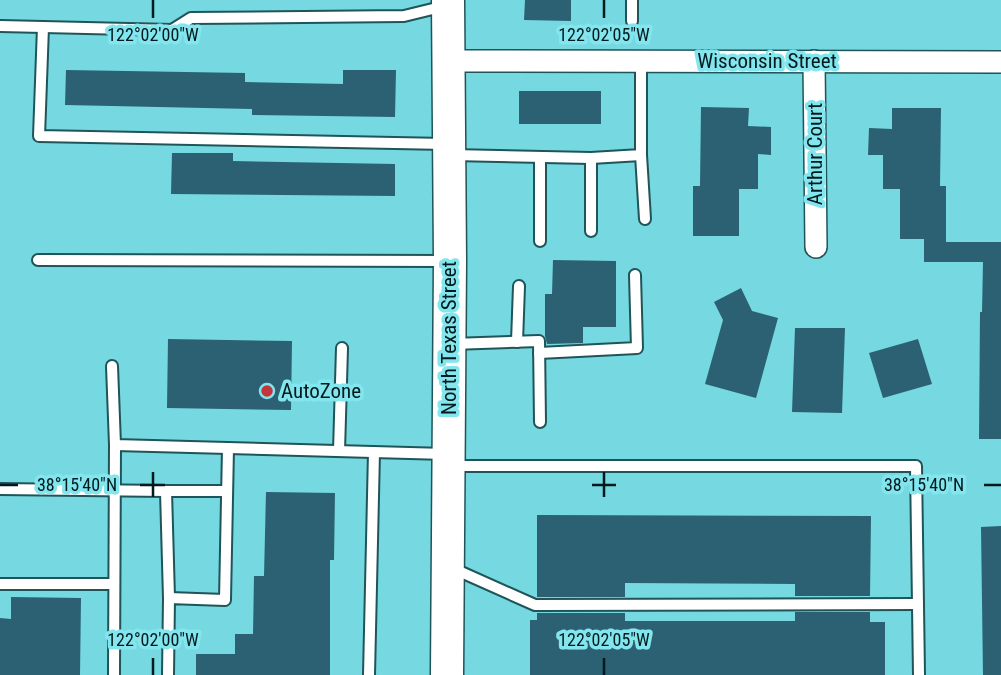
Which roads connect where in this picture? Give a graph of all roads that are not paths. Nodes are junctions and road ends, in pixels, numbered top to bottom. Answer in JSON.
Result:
{"nodes":[{"id":1,"x":632,"y":0,"type":"edge"},
{"id":2,"x":448,"y":2,"type":"edge"},
{"id":3,"x":632,"y":21,"type":"dead end"},
{"id":4,"x":0,"y":26,"type":"edge"},
{"id":5,"x":43,"y":27,"type":"junction"},
{"id":6,"x":641,"y":60,"type":"junction"},
{"id":7,"x":448,"y":61,"type":"junction"},
{"id":8,"x":814,"y":61,"type":"junction"},
{"id":9,"x":1001,"y":62,"type":"edge"},
{"id":10,"x":449,"y":149,"type":"junction"},
{"id":11,"x":641,"y":155,"type":"junction"},
{"id":12,"x":540,"y":157,"type":"junction"},
{"id":13,"x":592,"y":158,"type":"junction"},
{"id":14,"x":645,"y":219,"type":"dead end"},
{"id":15,"x":591,"y":231,"type":"dead end"},
{"id":16,"x":540,"y":241,"type":"dead end"},
{"id":17,"x":816,"y":247,"type":"dead end"},
{"id":18,"x":38,"y":260,"type":"dead end"},
{"id":19,"x":450,"y":261,"type":"junction"},
{"id":20,"x":635,"y":275,"type":"dead end"},
{"id":21,"x":519,"y":286,"type":"dead end"},
{"id":22,"x":517,"y":342,"type":"junction"},
{"id":23,"x":449,"y":344,"type":"junction"},
{"id":24,"x":342,"y":348,"type":"dead end"},
{"id":25,"x":539,"y":353,"type":"junction"},
{"id":26,"x":113,"y":366,"type":"dead end"},
{"id":27,"x":540,"y":422,"type":"dead end"},
{"id":28,"x":115,"y":444,"type":"junction"},
{"id":29,"x":228,"y":448,"type":"junction"},
{"id":30,"x":339,"y":451,"type":"junction"},
{"id":31,"x":374,"y":452,"type":"junction"},
{"id":32,"x":449,"y":460,"type":"junction"},
{"id":33,"x":0,"y":489,"type":"edge"},
{"id":34,"x":115,"y":489,"type":"junction"},
{"id":35,"x":166,"y":491,"type":"junction"},
{"id":36,"x":227,"y":491,"type":"junction"},
{"id":37,"x":448,"y":566,"type":"junction"},
{"id":38,"x":0,"y":584,"type":"edge"},
{"id":39,"x":114,"y":584,"type":"junction"},
{"id":40,"x":169,"y":598,"type":"junction"},
{"id":41,"x":918,"y":604,"type":"junction"},
{"id":42,"x":114,"y":675,"type":"edge"},
{"id":43,"x":168,"y":675,"type":"edge"},
{"id":44,"x":369,"y":675,"type":"edge"},
{"id":45,"x":447,"y":675,"type":"edge"},
{"id":46,"x":919,"y":675,"type":"edge"}],
"edges":[{"from":1,"to":3,"type":"lane"},
{"from":2,"to":5,"type":"lane"},
{"from":2,"to":7,"type":"main road","name":"North Texas Street"},
{"from":4,"to":5,"type":"lane"},
{"from":5,"to":10,"type":"lane"},
{"from":6,"to":7,"type":"street","name":"Wisconsin Street"},
{"from":6,"to":8,"type":"street","name":"Wisconsin Street"},
{"from":6,"to":11,"type":"lane"},
{"from":7,"to":10,"type":"main road","name":"North Texas Street"},
{"from":8,"to":9,"type":"street","name":"Wisconsin Street"},
{"from":8,"to":17,"type":"street","name":"Arthur Court"},
{"from":10,"to":12,"type":"lane"},
{"from":10,"to":19,"type":"main road","name":"North Texas Street"},
{"from":11,"to":13,"type":"lane"},
{"from":11,"to":14,"type":"lane"},
{"from":12,"to":13,"type":"lane"},
{"from":12,"to":16,"type":"lane"},
{"from":13,"to":15,"type":"lane"},
{"from":18,"to":19,"type":"lane"},
{"from":19,"to":23,"type":"main road","name":"North Texas Street"},
{"from":20,"to":25,"type":"lane"},
{"from":21,"to":22,"type":"lane"},
{"from":22,"to":23,"type":"lane"},
{"from":22,"to":25,"type":"lane"},
{"from":23,"to":32,"type":"main road","name":"North Texas Street"},
{"from":24,"to":30,"type":"lane"},
{"from":25,"to":27,"type":"lane"},
{"from":26,"to":28,"type":"lane"},
{"from":28,"to":29,"type":"lane"},
{"from":28,"to":34,"type":"lane"},
{"from":29,"to":30,"type":"lane"},
{"from":29,"to":36,"type":"lane"},
{"from":30,"to":31,"type":"lane"},
{"from":31,"to":32,"type":"lane"},
{"from":31,"to":44,"type":"lane"},
{"from":32,"to":37,"type":"main road","name":"North Texas Street"},
{"from":32,"to":41,"type":"lane"},
{"from":33,"to":34,"type":"lane"},
{"from":34,"to":35,"type":"lane"},
{"from":34,"to":39,"type":"lane"},
{"from":35,"to":36,"type":"lane"},
{"from":35,"to":40,"type":"lane"},
{"from":36,"to":40,"type":"lane"},
{"from":37,"to":41,"type":"lane"},
{"from":37,"to":45,"type":"main road","name":"North Texas Street"},
{"from":38,"to":39,"type":"lane"},
{"from":39,"to":42,"type":"lane"},
{"from":40,"to":43,"type":"lane"},
{"from":41,"to":46,"type":"lane"}]}
